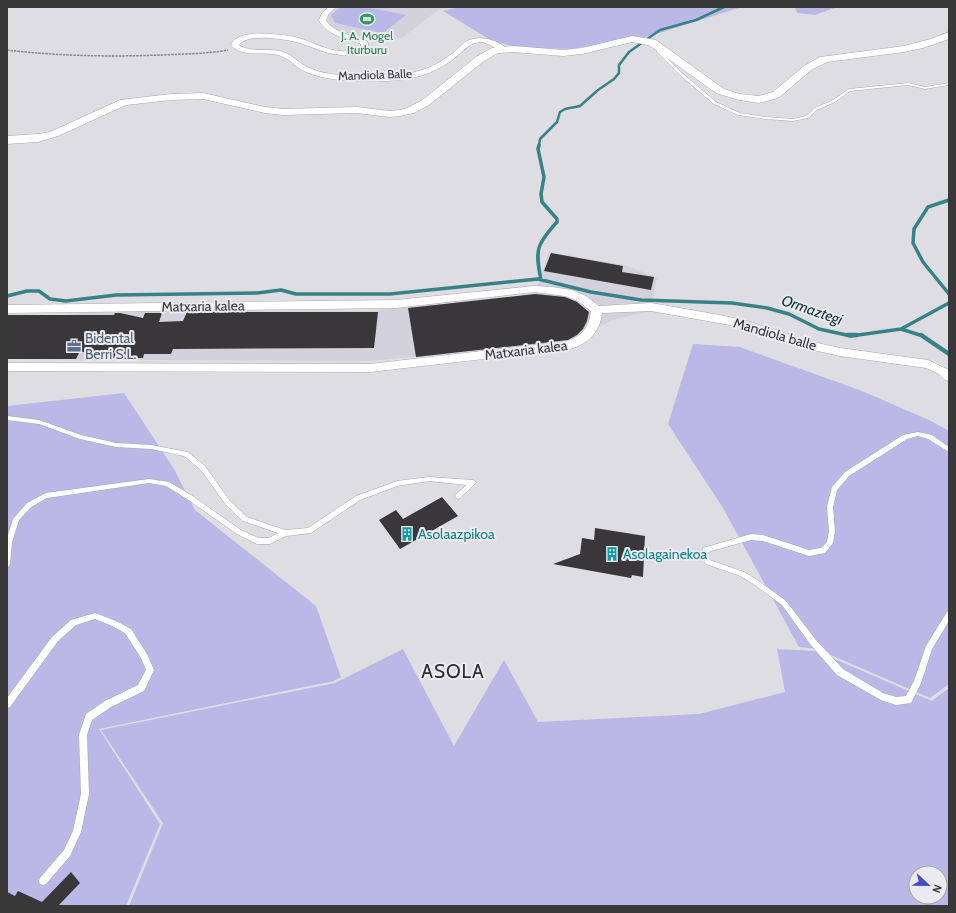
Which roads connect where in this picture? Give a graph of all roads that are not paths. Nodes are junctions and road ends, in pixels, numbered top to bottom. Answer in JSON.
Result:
{"nodes":[{"id":1,"x":333,"y":7,"type":"edge"},
{"id":2,"x":949,"y":35,"type":"edge"},
{"id":3,"x":658,"y":46,"type":"junction"},
{"id":4,"x":503,"y":49,"type":"junction"},
{"id":5,"x":949,"y":84,"type":"edge"},
{"id":6,"x":7,"y":140,"type":"edge"},
{"id":7,"x":7,"y":309,"type":"edge"},
{"id":8,"x":597,"y":310,"type":"junction"},
{"id":9,"x":7,"y":367,"type":"edge"},
{"id":10,"x":949,"y":377,"type":"edge"},
{"id":11,"x":7,"y":418,"type":"edge"},
{"id":12,"x":949,"y":450,"type":"edge"},
{"id":13,"x":458,"y":496,"type":"dead end"},
{"id":14,"x":285,"y":533,"type":"junction"},
{"id":15,"x":7,"y":564,"type":"edge"},
{"id":16,"x":949,"y":614,"type":"edge"},
{"id":17,"x":7,"y":704,"type":"edge"},
{"id":18,"x":44,"y":881,"type":"dead end"}],
"edges":[{"from":1,"to":4,"type":"street","name":"Mandiola Balle"},
{"from":2,"to":3,"type":"street"},
{"from":3,"to":4,"type":"street"},
{"from":3,"to":5,"type":"lane"},
{"from":4,"to":6,"type":"street"},
{"from":7,"to":8,"type":"street","name":"Matxaria kalea"},
{"from":8,"to":9,"type":"street","name":"Matxaria kalea"},
{"from":8,"to":10,"type":"street","name":"Mandiola balle"},
{"from":11,"to":14,"type":"lane"},
{"from":12,"to":16,"type":"lane"},
{"from":13,"to":14,"type":"lane"},
{"from":14,"to":15,"type":"lane"},
{"from":17,"to":18,"type":"lane"}]}
